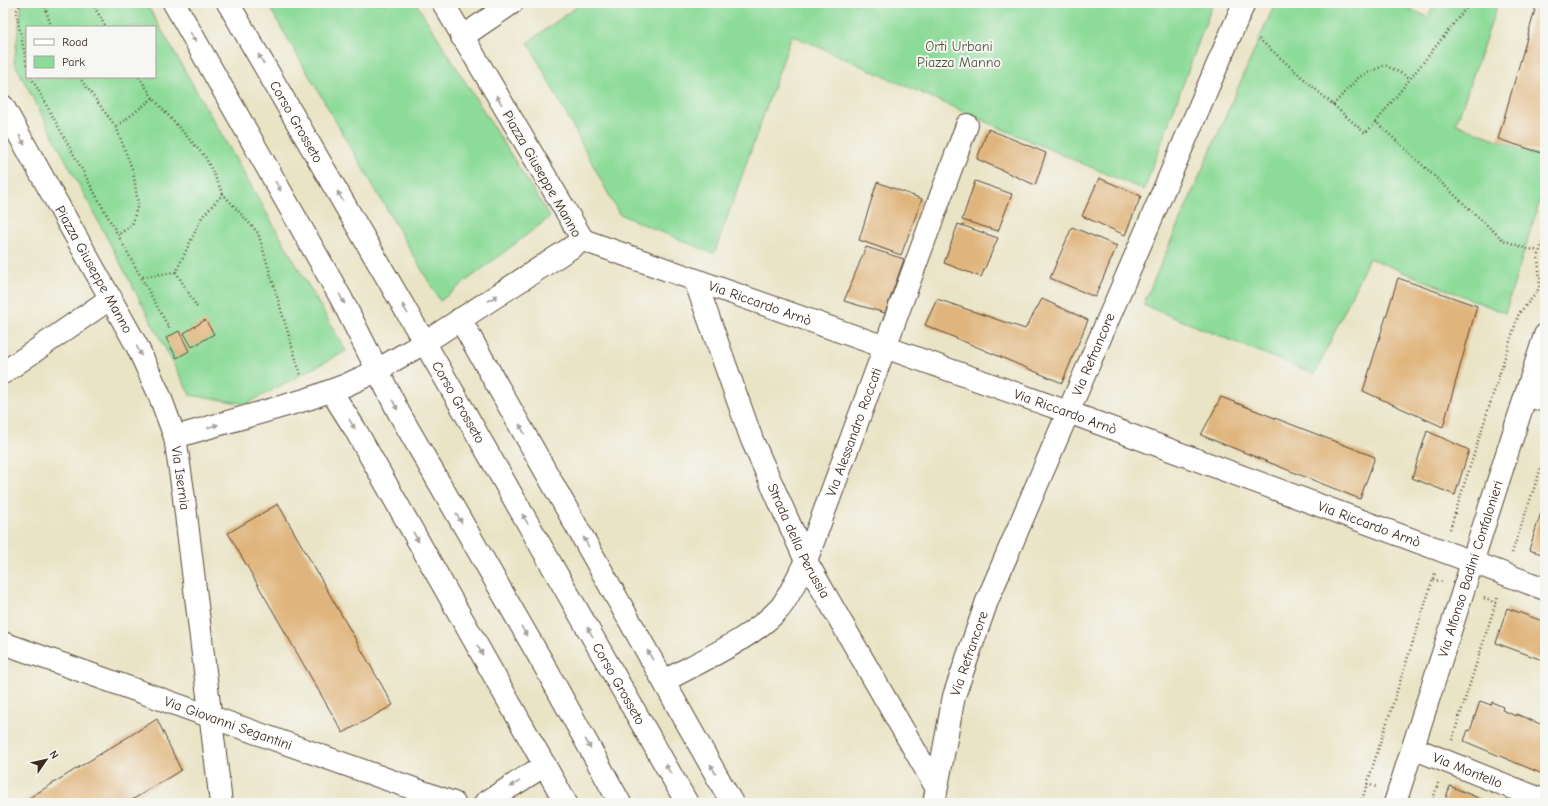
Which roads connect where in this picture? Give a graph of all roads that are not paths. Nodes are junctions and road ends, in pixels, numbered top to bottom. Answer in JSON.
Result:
{"nodes":[{"id":1,"x":174,"y":3,"type":"edge"},
{"id":2,"x":228,"y":3,"type":"edge"},
{"id":3,"x":443,"y":3,"type":"edge"},
{"id":4,"x":512,"y":3,"type":"edge"},
{"id":5,"x":1244,"y":3,"type":"edge"},
{"id":6,"x":462,"y":37,"type":"junction"},
{"id":7,"x":3,"y":106,"type":"edge"},
{"id":8,"x":967,"y":125,"type":"dead end"},
{"id":9,"x":583,"y":240,"type":"junction"},
{"id":10,"x":695,"y":280,"type":"junction"},
{"id":11,"x":111,"y":298,"type":"junction"},
{"id":12,"x":460,"y":320,"type":"junction"},
{"id":13,"x":1545,"y":335,"type":"edge"},
{"id":14,"x":424,"y":343,"type":"junction"},
{"id":15,"x":885,"y":348,"type":"junction"},
{"id":16,"x":377,"y":370,"type":"junction"},
{"id":17,"x":3,"y":373,"type":"edge"},
{"id":18,"x":331,"y":391,"type":"junction"},
{"id":19,"x":1535,"y":398,"type":"edge"},
{"id":20,"x":1068,"y":412,"type":"junction"},
{"id":21,"x":176,"y":437,"type":"junction"},
{"id":22,"x":806,"y":561,"type":"junction"},
{"id":23,"x":1472,"y":562,"type":"junction"},
{"id":24,"x":1545,"y":589,"type":"edge"},
{"id":25,"x":3,"y":643,"type":"edge"},
{"id":26,"x":664,"y":681,"type":"junction"},
{"id":27,"x":211,"y":716,"type":"junction"},
{"id":28,"x":1413,"y":748,"type":"junction"},
{"id":29,"x":545,"y":765,"type":"junction"},
{"id":30,"x":935,"y":795,"type":"edge"},
{"id":31,"x":1545,"y":801,"type":"edge"},
{"id":32,"x":221,"y":803,"type":"edge"},
{"id":33,"x":454,"y":803,"type":"edge"},
{"id":34,"x":485,"y":803,"type":"edge"},
{"id":35,"x":566,"y":803,"type":"edge"},
{"id":36,"x":620,"y":803,"type":"edge"},
{"id":37,"x":687,"y":803,"type":"edge"},
{"id":38,"x":732,"y":803,"type":"edge"},
{"id":39,"x":1395,"y":803,"type":"edge"}],
"edges":[{"from":1,"to":16,"type":"street","one_way":true},
{"from":14,"to":2,"type":"street","name":"Corso Grosseto","one_way":true},
{"from":3,"to":6,"type":"street","name":"Piazza Giuseppe Manno"},
{"from":4,"to":6,"type":"street"},
{"from":5,"to":20,"type":"street","name":"Via Refrancore"},
{"from":9,"to":6,"type":"street","name":"Piazza Giuseppe Manno","one_way":true},
{"from":7,"to":11,"type":"street","name":"Piazza Giuseppe Manno","one_way":true},
{"from":8,"to":15,"type":"street","name":"Via Alessandro Roccati"},
{"from":9,"to":10,"type":"street","name":"Via Riccardo Arnò"},
{"from":12,"to":9,"type":"street","name":"Piazza Giuseppe Manno","one_way":true},
{"from":10,"to":15,"type":"street","name":"Via Riccardo Arnò"},
{"from":10,"to":22,"type":"street","name":"Strada della Perussia"},
{"from":11,"to":17,"type":"street"},
{"from":11,"to":21,"type":"street","name":"Piazza Giuseppe Manno","one_way":true},
{"from":12,"to":14,"type":"street","name":"Via Isernia"},
{"from":26,"to":12,"type":"street","one_way":true},
{"from":13,"to":19,"type":"street","name":"Via Alfonso Badini Confalonieri"},
{"from":14,"to":16,"type":"street","name":"Via Isernia"},
{"from":37,"to":14,"type":"street","name":"Corso Grosseto","one_way":true},
{"from":15,"to":20,"type":"street","name":"Via Riccardo Arnò"},
{"from":15,"to":22,"type":"street","name":"Via Alessandro Roccati"},
{"from":16,"to":18,"type":"street","name":"Via Isernia"},
{"from":16,"to":36,"type":"street","one_way":true},
{"from":21,"to":18,"type":"street","name":"Via Isernia","one_way":true},
{"from":18,"to":29,"type":"street","one_way":true},
{"from":19,"to":23,"type":"street","name":"Via Alfonso Badini Confalonieri"},
{"from":20,"to":23,"type":"street","name":"Via Riccardo Arnò"},
{"from":20,"to":30,"type":"street","name":"Via Refrancore"},
{"from":21,"to":27,"type":"street","name":"Via Isernia"},
{"from":22,"to":26,"type":"street","name":"Via Alessandro Roccati"},
{"from":22,"to":30,"type":"street","name":"Strada della Perussia"},
{"from":23,"to":24,"type":"street","name":"Via Riccardo Arnò"},
{"from":23,"to":28,"type":"street","name":"Via Alfonso Badini Confalonieri"},
{"from":25,"to":27,"type":"street","name":"Via Giovanni Segantini"},
{"from":38,"to":26,"type":"street","one_way":true},
{"from":27,"to":32,"type":"street","name":"Via Isernia"},
{"from":27,"to":33,"type":"street","name":"Via Giovanni Segantini"},
{"from":28,"to":31,"type":"street","name":"Via Montello"},
{"from":28,"to":39,"type":"street","name":"Via Alfonso Badini Confalonieri"},
{"from":29,"to":34,"type":"street","one_way":true},
{"from":29,"to":35,"type":"street"}]}
